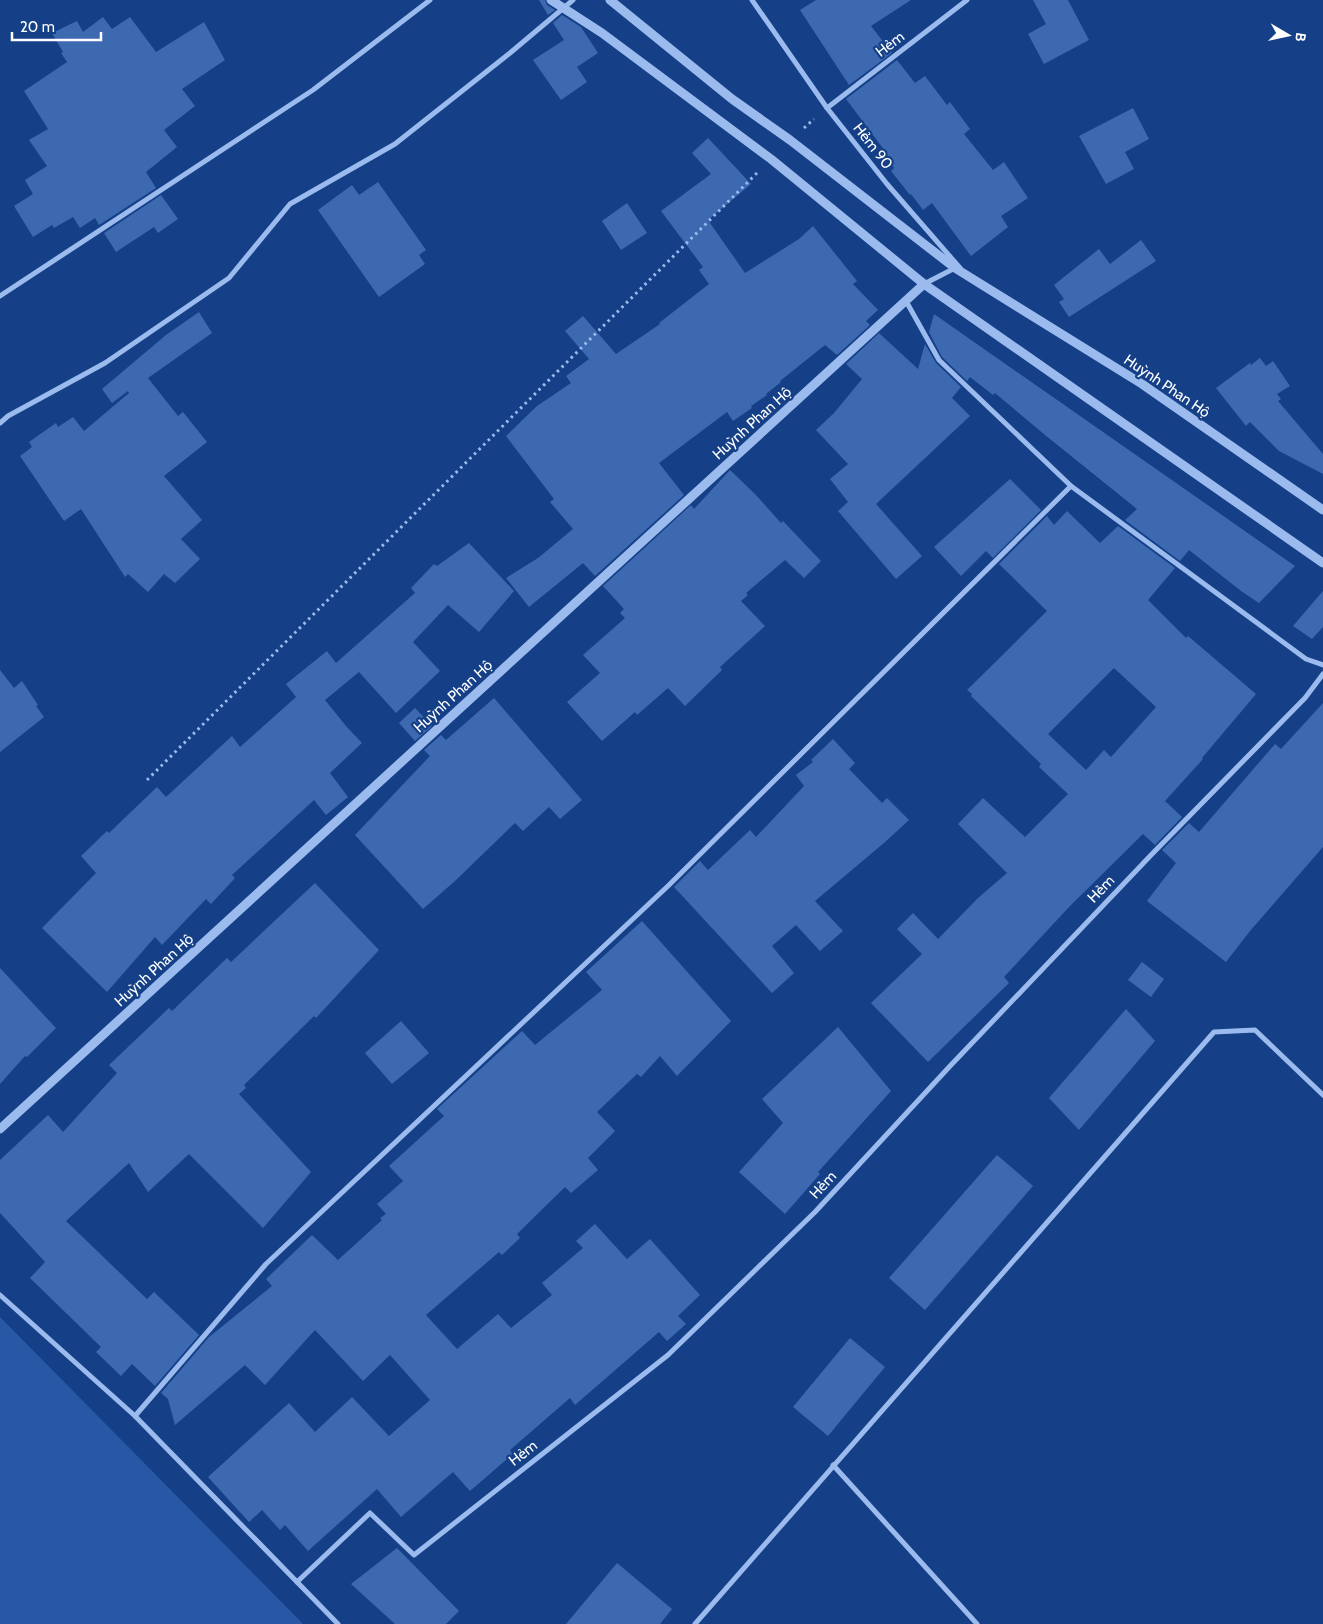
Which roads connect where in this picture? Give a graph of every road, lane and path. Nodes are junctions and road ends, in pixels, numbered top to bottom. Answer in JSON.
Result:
{"nodes":[{"id":1,"x":430,"y":0,"type":"edge"},
{"id":2,"x":551,"y":0,"type":"edge"},
{"id":3,"x":573,"y":0,"type":"edge"},
{"id":4,"x":610,"y":0,"type":"edge"},
{"id":5,"x":752,"y":0,"type":"edge"},
{"id":6,"x":968,"y":0,"type":"edge"},
{"id":7,"x":563,"y":8,"type":"junction"},
{"id":8,"x":827,"y":108,"type":"junction"},
{"id":9,"x":790,"y":140,"type":"junction"},
{"id":10,"x":771,"y":159,"type":"junction"},
{"id":11,"x":955,"y":268,"type":"junction"},
{"id":12,"x":924,"y":284,"type":"junction"},
{"id":13,"x":0,"y":296,"type":"edge"},
{"id":14,"x":906,"y":301,"type":"junction"},
{"id":15,"x":0,"y":423,"type":"edge"},
{"id":16,"x":1071,"y":486,"type":"junction"},
{"id":17,"x":1323,"y":510,"type":"edge"},
{"id":18,"x":1323,"y":563,"type":"edge"},
{"id":19,"x":1323,"y":665,"type":"edge"},
{"id":20,"x":1323,"y":674,"type":"edge"},
{"id":21,"x":147,"y":780,"type":"dead end"},
{"id":22,"x":1323,"y":1095,"type":"edge"},
{"id":23,"x":0,"y":1129,"type":"edge"},
{"id":24,"x":0,"y":1295,"type":"edge"},
{"id":25,"x":135,"y":1416,"type":"junction"},
{"id":26,"x":833,"y":1465,"type":"junction"},
{"id":27,"x":297,"y":1582,"type":"junction"},
{"id":28,"x":338,"y":1624,"type":"edge"},
{"id":29,"x":695,"y":1624,"type":"edge"},
{"id":30,"x":978,"y":1624,"type":"edge"}],
"edges":[{"from":1,"to":13,"type":"street"},
{"from":2,"to":7,"type":"street"},
{"from":3,"to":7,"type":"street"},
{"from":4,"to":9,"type":"street","name":"Huỳnh Phan Hộ"},
{"from":5,"to":8,"type":"street","name":"Hẻm 90"},
{"from":6,"to":8,"type":"street","name":"Hẻm"},
{"from":7,"to":10,"type":"street"},
{"from":7,"to":15,"type":"street"},
{"from":8,"to":9,"type":"path"},
{"from":8,"to":11,"type":"street","name":"Hẻm 90"},
{"from":9,"to":11,"type":"street","name":"Huỳnh Phan Hộ"},
{"from":10,"to":12,"type":"street"},
{"from":10,"to":21,"type":"path"},
{"from":11,"to":12,"type":"street"},
{"from":11,"to":17,"type":"street","name":"Huỳnh Phan Hộ"},
{"from":12,"to":14,"type":"street","name":"Huỳnh Phan Hộ"},
{"from":12,"to":18,"type":"street"},
{"from":14,"to":16,"type":"street"},
{"from":14,"to":23,"type":"street","name":"Huỳnh Phan Hộ"},
{"from":16,"to":19,"type":"street"},
{"from":16,"to":25,"type":"street"},
{"from":20,"to":27,"type":"street","name":"Hẻm"},
{"from":22,"to":26,"type":"street"},
{"from":24,"to":25,"type":"street"},
{"from":25,"to":27,"type":"street"},
{"from":26,"to":29,"type":"street"},
{"from":26,"to":30,"type":"street"},
{"from":27,"to":28,"type":"street"}]}
